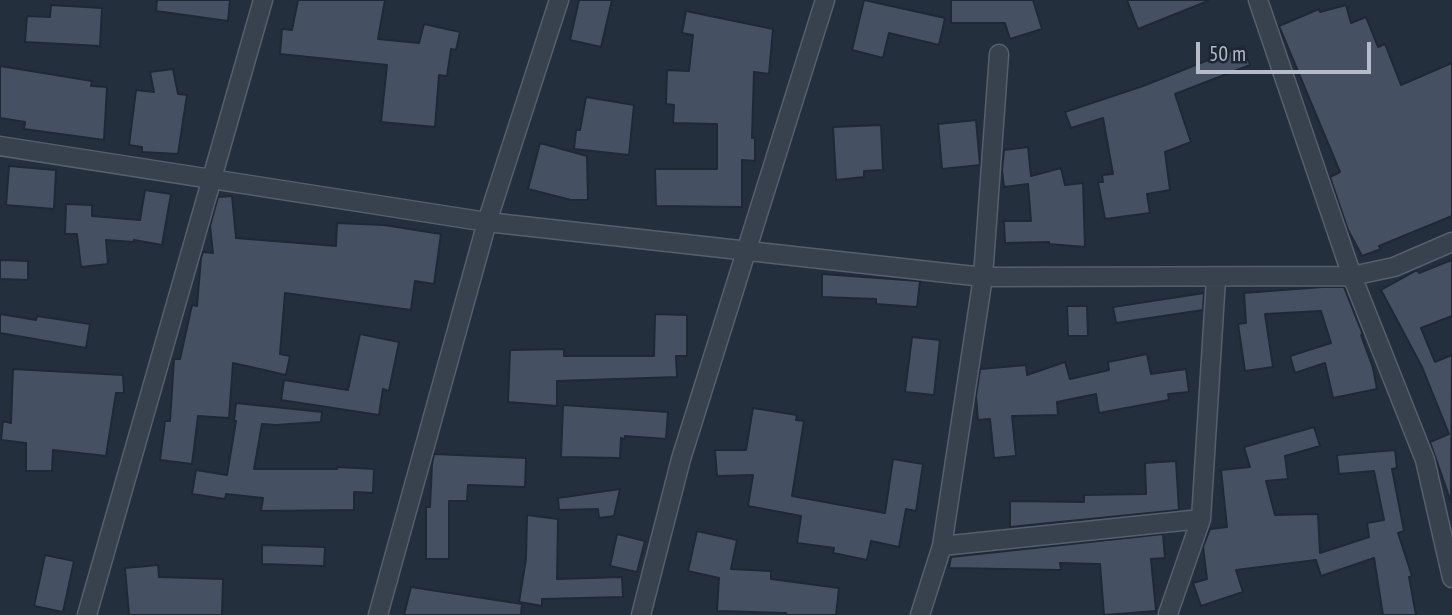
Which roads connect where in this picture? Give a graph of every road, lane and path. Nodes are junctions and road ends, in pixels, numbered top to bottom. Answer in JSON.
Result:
{"nodes":[{"id":1,"x":263,"y":0,"type":"edge"},
{"id":2,"x":559,"y":0,"type":"edge"},
{"id":3,"x":825,"y":0,"type":"edge"},
{"id":4,"x":1258,"y":0,"type":"edge"},
{"id":5,"x":999,"y":54,"type":"dead end"},
{"id":6,"x":0,"y":146,"type":"edge"},
{"id":7,"x":213,"y":180,"type":"junction"},
{"id":8,"x":488,"y":222,"type":"junction"},
{"id":9,"x":1452,"y":242,"type":"edge"},
{"id":10,"x":746,"y":251,"type":"junction"},
{"id":11,"x":1352,"y":276,"type":"junction"},
{"id":12,"x":983,"y":277,"type":"junction"},
{"id":13,"x":1216,"y":278,"type":"junction"},
{"id":14,"x":1201,"y":519,"type":"junction"},
{"id":15,"x":942,"y":546,"type":"junction"},
{"id":16,"x":1452,"y":578,"type":"edge"},
{"id":17,"x":1168,"y":614,"type":"edge"},
{"id":18,"x":87,"y":615,"type":"edge"},
{"id":19,"x":378,"y":615,"type":"edge"},
{"id":20,"x":641,"y":615,"type":"edge"},
{"id":21,"x":920,"y":615,"type":"edge"}],
"edges":[{"from":1,"to":7,"type":"street"},
{"from":2,"to":8,"type":"street"},
{"from":3,"to":10,"type":"street"},
{"from":4,"to":11,"type":"street"},
{"from":5,"to":12,"type":"street"},
{"from":6,"to":7,"type":"street"},
{"from":7,"to":8,"type":"street"},
{"from":7,"to":18,"type":"street"},
{"from":8,"to":10,"type":"street"},
{"from":8,"to":19,"type":"street"},
{"from":9,"to":11,"type":"street"},
{"from":10,"to":12,"type":"street"},
{"from":10,"to":20,"type":"street"},
{"from":11,"to":13,"type":"street"},
{"from":11,"to":16,"type":"street"},
{"from":12,"to":13,"type":"street"},
{"from":12,"to":15,"type":"street"},
{"from":13,"to":14,"type":"street"},
{"from":14,"to":15,"type":"street"},
{"from":14,"to":17,"type":"street"},
{"from":15,"to":21,"type":"street"}]}
